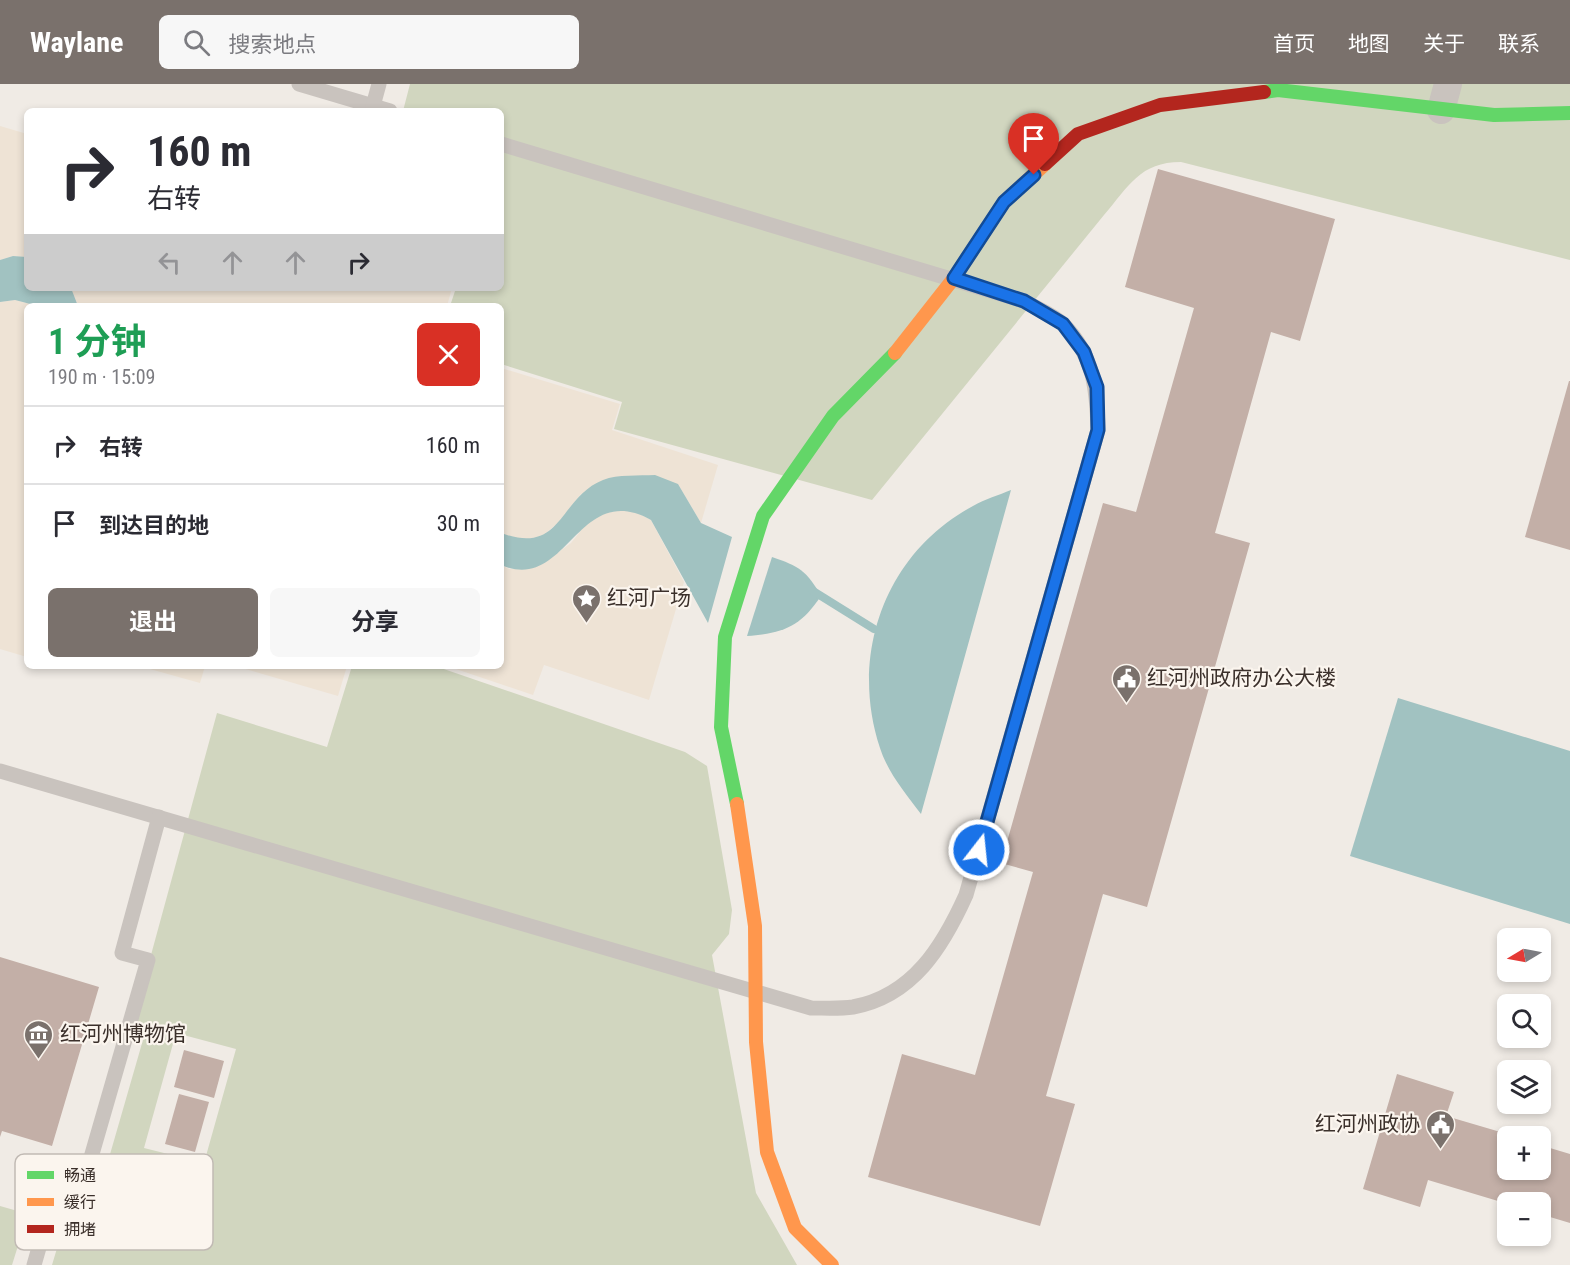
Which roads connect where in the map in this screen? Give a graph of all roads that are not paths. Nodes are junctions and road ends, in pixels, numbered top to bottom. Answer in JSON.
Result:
{"nodes":[{"id":1,"x":299,"y":84,"type":"edge"},
{"id":2,"x":379,"y":84,"type":"edge"},
{"id":3,"x":1444,"y":97,"type":"edge"},
{"id":4,"x":373,"y":106,"type":"junction"},
{"id":5,"x":380,"y":108,"type":"edge"},
{"id":6,"x":1570,"y":112,"type":"edge"},
{"id":7,"x":504,"y":145,"type":"edge"},
{"id":8,"x":954,"y":278,"type":"junction"},
{"id":9,"x":0,"y":771,"type":"edge"},
{"id":10,"x":159,"y":817,"type":"junction"},
{"id":11,"x":757,"y":992,"type":"junction"},
{"id":12,"x":92,"y":1154,"type":"edge"},
{"id":13,"x":39,"y":1250,"type":"edge"},
{"id":14,"x":34,"y":1265,"type":"edge"},
{"id":15,"x":832,"y":1265,"type":"edge"}],
"edges":[{"from":1,"to":4,"type":"lane"},
{"from":2,"to":4,"type":"lane"},
{"from":3,"to":6,"type":"street"},
{"from":3,"to":8,"type":"street"},
{"from":4,"to":5,"type":"lane"},
{"from":7,"to":8,"type":"lane"},
{"from":8,"to":11,"type":"street"},
{"from":8,"to":11,"type":"lane"},
{"from":9,"to":10,"type":"lane"},
{"from":10,"to":11,"type":"lane"},
{"from":10,"to":12,"type":"lane"},
{"from":11,"to":15,"type":"street"},
{"from":13,"to":14,"type":"lane"}]}
